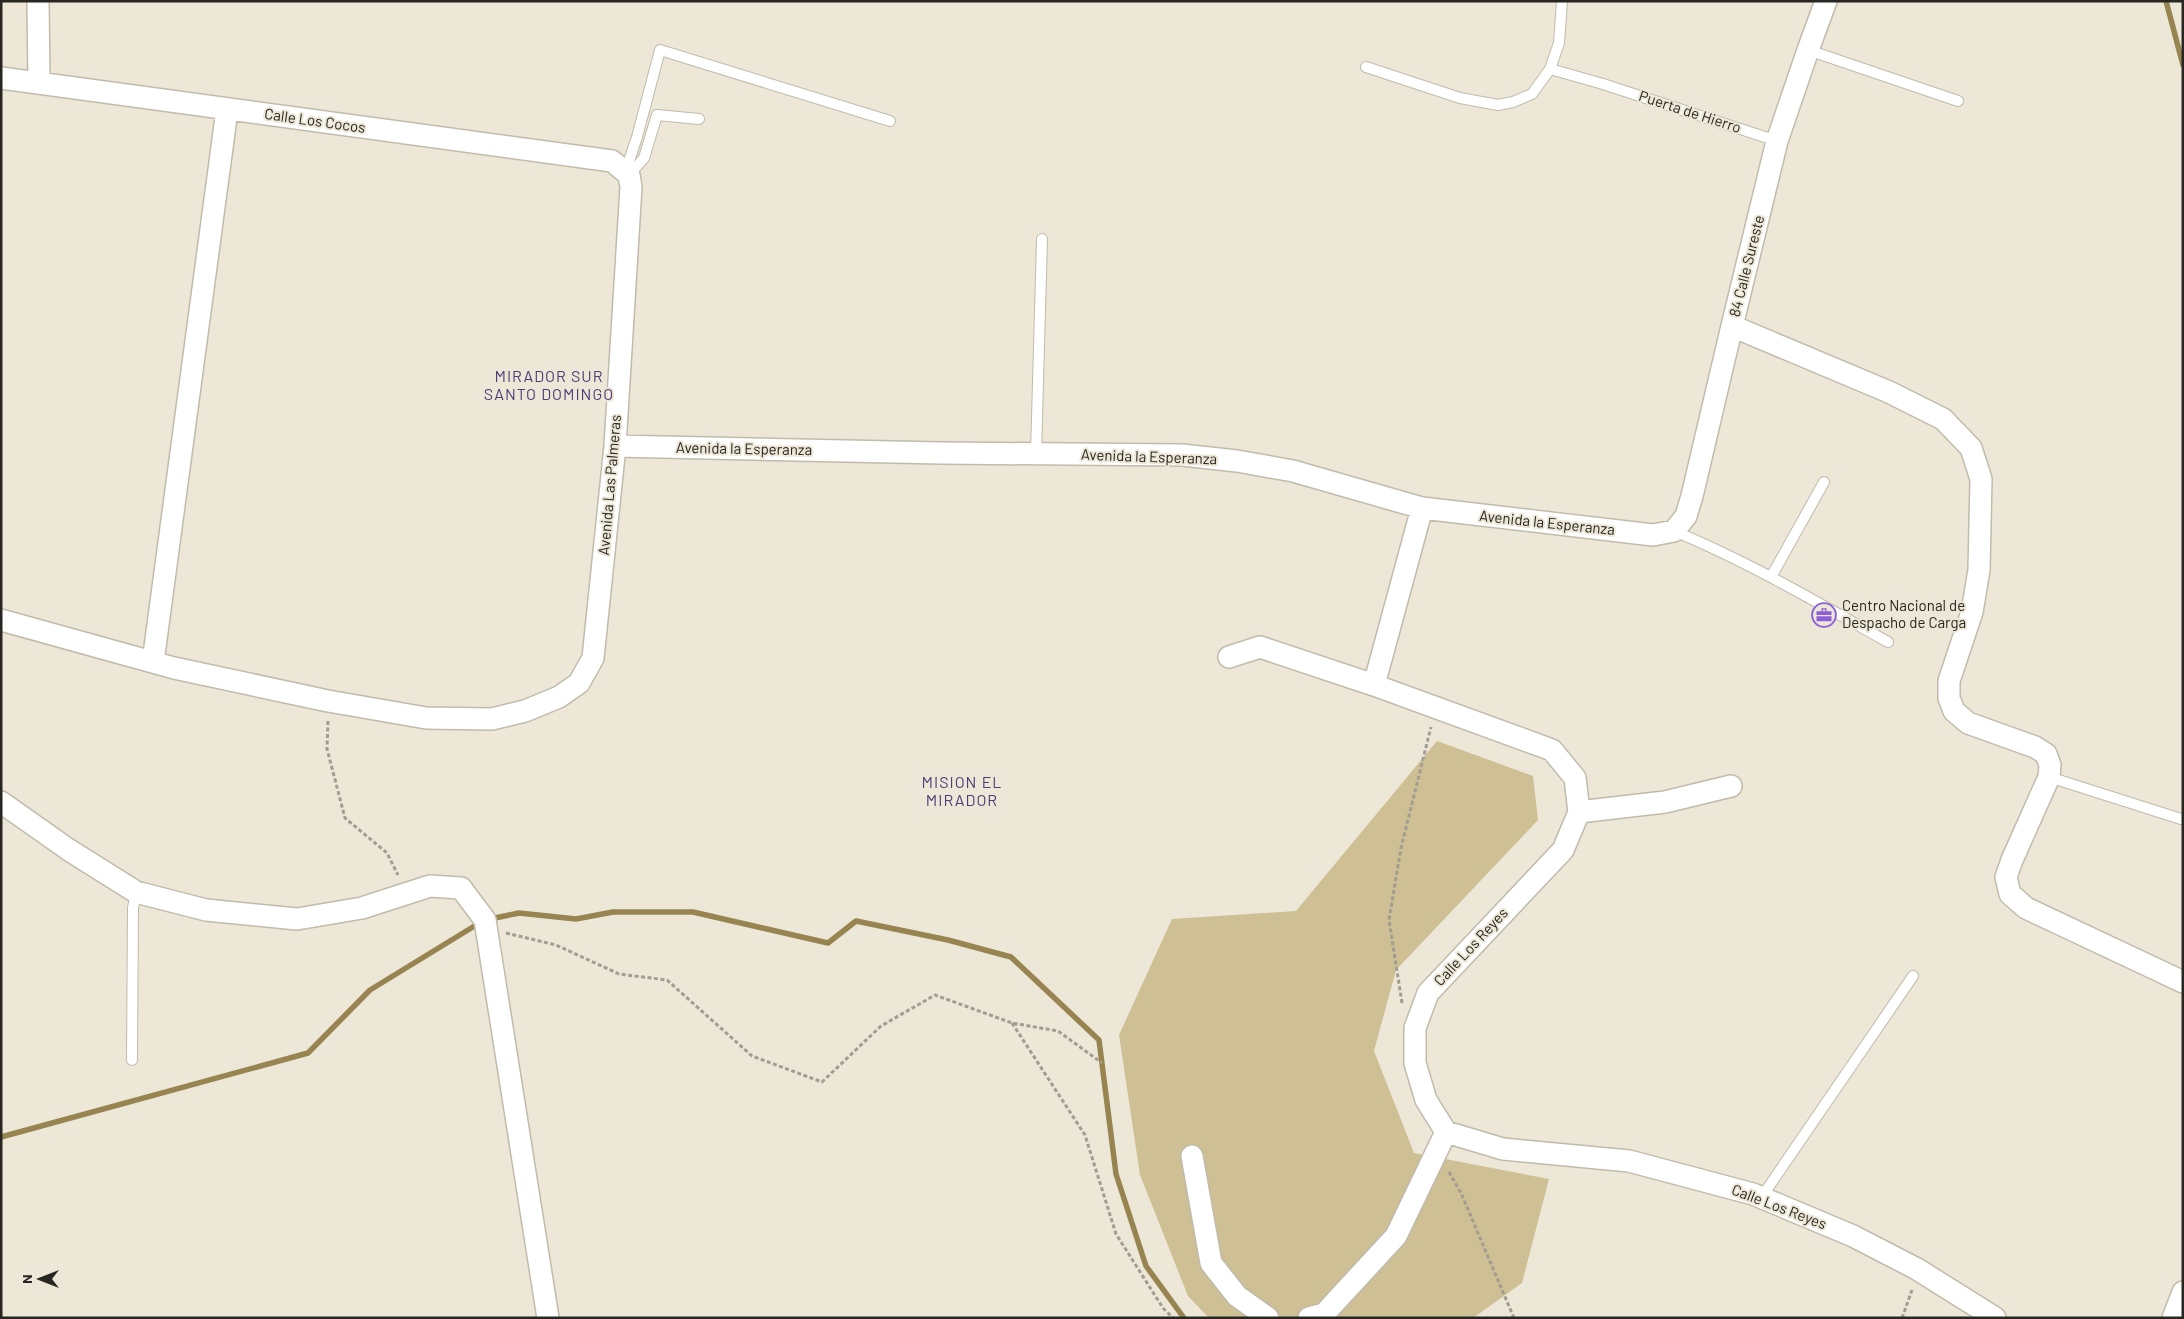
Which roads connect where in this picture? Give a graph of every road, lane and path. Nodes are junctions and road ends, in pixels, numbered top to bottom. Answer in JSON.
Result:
{"nodes":[{"id":1,"x":38,"y":1,"type":"edge"},
{"id":2,"x":1562,"y":1,"type":"edge"},
{"id":3,"x":1826,"y":1,"type":"edge"},
{"id":4,"x":1808,"y":50,"type":"junction"},
{"id":5,"x":1366,"y":67,"type":"dead end"},
{"id":6,"x":1550,"y":69,"type":"junction"},
{"id":7,"x":1,"y":78,"type":"edge"},
{"id":8,"x":39,"y":83,"type":"junction"},
{"id":9,"x":1958,"y":101,"type":"dead end"},
{"id":10,"x":227,"y":110,"type":"junction"},
{"id":11,"x":699,"y":119,"type":"dead end"},
{"id":12,"x":890,"y":121,"type":"dead end"},
{"id":13,"x":1778,"y":141,"type":"junction"},
{"id":14,"x":628,"y":172,"type":"junction"},
{"id":15,"x":1042,"y":240,"type":"dead end"},
{"id":16,"x":1732,"y":326,"type":"junction"},
{"id":17,"x":615,"y":446,"type":"junction"},
{"id":18,"x":1036,"y":454,"type":"junction"},
{"id":19,"x":1824,"y":482,"type":"dead end"},
{"id":20,"x":1422,"y":508,"type":"junction"},
{"id":21,"x":1674,"y":531,"type":"junction"},
{"id":22,"x":1771,"y":577,"type":"junction"},
{"id":23,"x":1,"y":620,"type":"edge"},
{"id":24,"x":1888,"y":642,"type":"dead end"},
{"id":25,"x":1229,"y":656,"type":"dead end"},
{"id":26,"x":153,"y":662,"type":"junction"},
{"id":27,"x":1374,"y":685,"type":"junction"},
{"id":28,"x":328,"y":701,"type":"junction"},
{"id":29,"x":1431,"y":706,"type":"junction"},
{"id":30,"x":2049,"y":777,"type":"junction"},
{"id":31,"x":1731,"y":786,"type":"dead end"},
{"id":32,"x":1,"y":802,"type":"edge"},
{"id":33,"x":1579,"y":812,"type":"junction"},
{"id":34,"x":2180,"y":819,"type":"dead end"},
{"id":35,"x":136,"y":892,"type":"junction"},
{"id":36,"x":407,"y":894,"type":"junction"},
{"id":37,"x":486,"y":928,"type":"junction"},
{"id":38,"x":1913,"y":976,"type":"dead end"},
{"id":39,"x":2183,"y":982,"type":"edge"},
{"id":40,"x":1012,"y":1023,"type":"junction"},
{"id":41,"x":1415,"y":1028,"type":"junction"},
{"id":42,"x":132,"y":1060,"type":"dead end"},
{"id":43,"x":1102,"y":1063,"type":"dead end"},
{"id":44,"x":1441,"y":1141,"type":"junction"},
{"id":45,"x":1192,"y":1156,"type":"dead end"},
{"id":46,"x":1761,"y":1198,"type":"junction"},
{"id":47,"x":1918,"y":1268,"type":"junction"},
{"id":48,"x":2183,"y":1292,"type":"edge"},
{"id":49,"x":548,"y":1318,"type":"edge"},
{"id":50,"x":1173,"y":1318,"type":"edge"},
{"id":51,"x":1268,"y":1318,"type":"edge"},
{"id":52,"x":1309,"y":1318,"type":"edge"},
{"id":53,"x":1514,"y":1318,"type":"edge"},
{"id":54,"x":1902,"y":1318,"type":"edge"},
{"id":55,"x":1995,"y":1318,"type":"edge"},
{"id":56,"x":2173,"y":1318,"type":"edge"}],
"edges":[{"from":1,"to":8,"type":"street"},
{"from":2,"to":6,"type":"lane"},
{"from":3,"to":4,"type":"street","name":"84 Calle Sureste"},
{"from":4,"to":9,"type":"lane"},
{"from":4,"to":13,"type":"street","name":"84 Calle Sureste"},
{"from":5,"to":6,"type":"lane"},
{"from":6,"to":13,"type":"lane","name":"Puerta de Hierro"},
{"from":7,"to":8,"type":"street","name":"Calle Los Cocos"},
{"from":8,"to":10,"type":"street","name":"Calle Los Cocos"},
{"from":10,"to":14,"type":"street","name":"Calle Los Cocos"},
{"from":10,"to":26,"type":"street"},
{"from":11,"to":14,"type":"lane"},
{"from":12,"to":14,"type":"lane"},
{"from":13,"to":16,"type":"street","name":"84 Calle Sureste"},
{"from":14,"to":17,"type":"street","name":"Avenida Las Palmeras"},
{"from":15,"to":18,"type":"lane"},
{"from":16,"to":21,"type":"street","name":"84 Calle Sureste"},
{"from":16,"to":30,"type":"street"},
{"from":17,"to":18,"type":"street","name":"Avenida la Esperanza"},
{"from":17,"to":28,"type":"street","name":"Avenida Las Palmeras"},
{"from":18,"to":20,"type":"street","name":"Avenida la Esperanza"},
{"from":19,"to":22,"type":"lane"},
{"from":20,"to":21,"type":"street","name":"Avenida la Esperanza"},
{"from":20,"to":27,"type":"street"},
{"from":21,"to":22,"type":"lane"},
{"from":22,"to":24,"type":"lane"},
{"from":23,"to":26,"type":"street","name":"Avenida Las Palmeras"},
{"from":25,"to":27,"type":"street","name":"Calle Los Reyes"},
{"from":26,"to":28,"type":"street","name":"Avenida Las Palmeras"},
{"from":27,"to":29,"type":"street","name":"Calle Los Reyes"},
{"from":28,"to":36,"type":"path"},
{"from":29,"to":33,"type":"street","name":"Calle Los Reyes"},
{"from":29,"to":41,"type":"path"},
{"from":30,"to":34,"type":"lane"},
{"from":30,"to":39,"type":"street"},
{"from":31,"to":33,"type":"street"},
{"from":32,"to":35,"type":"street"},
{"from":33,"to":41,"type":"street","name":"Calle Los Reyes"},
{"from":35,"to":36,"type":"street"},
{"from":35,"to":42,"type":"lane"},
{"from":36,"to":37,"type":"street"},
{"from":37,"to":40,"type":"path"},
{"from":37,"to":49,"type":"street"},
{"from":38,"to":46,"type":"lane"},
{"from":40,"to":43,"type":"path"},
{"from":40,"to":50,"type":"path"},
{"from":41,"to":44,"type":"street","name":"Calle Los Reyes"},
{"from":44,"to":46,"type":"street","name":"Calle Los Reyes"},
{"from":44,"to":52,"type":"street"},
{"from":44,"to":53,"type":"path"},
{"from":45,"to":51,"type":"street"},
{"from":46,"to":47,"type":"street","name":"Calle Los Reyes"},
{"from":47,"to":54,"type":"path"},
{"from":47,"to":55,"type":"street","name":"Calle Los Reyes"},
{"from":48,"to":56,"type":"street"}]}
